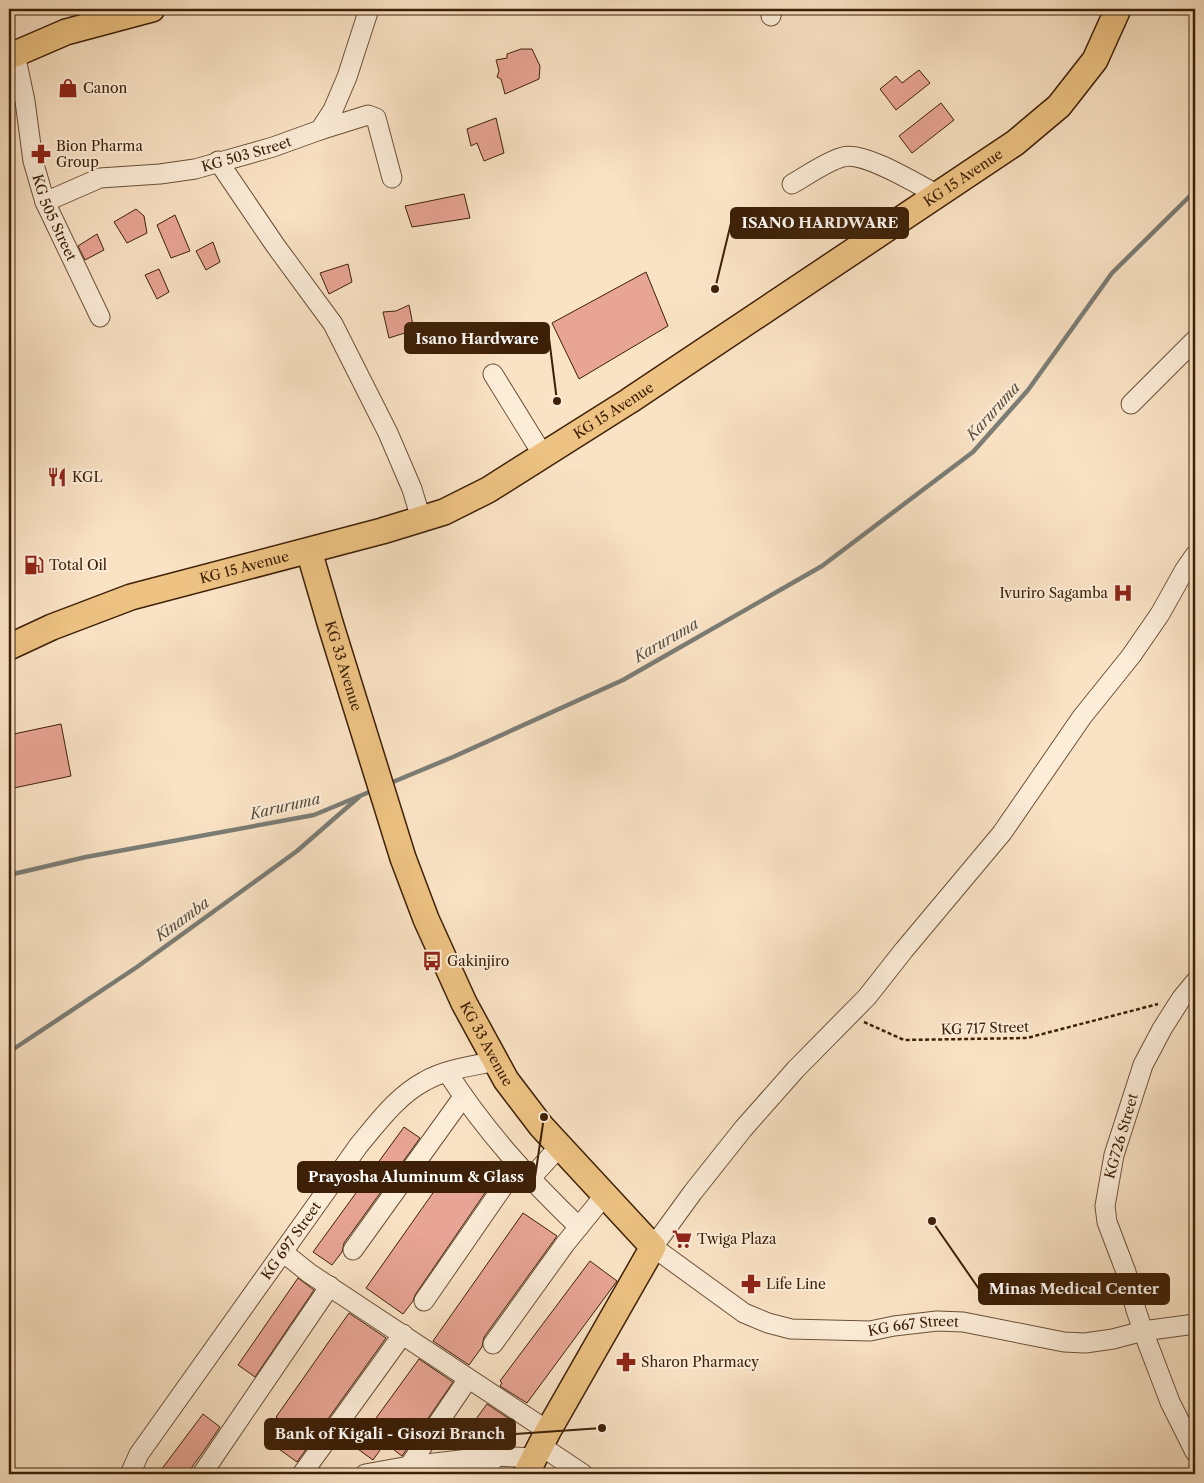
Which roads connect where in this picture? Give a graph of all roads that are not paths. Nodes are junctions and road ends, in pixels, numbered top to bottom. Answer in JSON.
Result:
{"nodes":[{"id":1,"x":152,"y":9,"type":"edge"},
{"id":2,"x":369,"y":9,"type":"edge"},
{"id":3,"x":1118,"y":9,"type":"edge"},
{"id":4,"x":12,"y":54,"type":"edge"},
{"id":5,"x":320,"y":130,"type":"junction"},
{"id":6,"x":218,"y":161,"type":"junction"},
{"id":7,"x":392,"y":178,"type":"dead end"},
{"id":8,"x":792,"y":184,"type":"dead end"},
{"id":9,"x":938,"y":195,"type":"junction"},
{"id":10,"x":45,"y":202,"type":"junction"},
{"id":11,"x":100,"y":317,"type":"dead end"},
{"id":12,"x":1195,"y":340,"type":"edge"},
{"id":13,"x":493,"y":374,"type":"dead end"},
{"id":14,"x":1131,"y":404,"type":"dead end"},
{"id":15,"x":543,"y":455,"type":"junction"},
{"id":16,"x":421,"y":519,"type":"junction"},
{"id":17,"x":309,"y":551,"type":"junction"},
{"id":18,"x":1195,"y":555,"type":"edge"},
{"id":19,"x":9,"y":647,"type":"edge"},
{"id":20,"x":1195,"y":982,"type":"edge"},
{"id":21,"x":496,"y":1061,"type":"junction"},
{"id":22,"x":448,"y":1072,"type":"junction"},
{"id":23,"x":463,"y":1097,"type":"junction"},
{"id":24,"x":559,"y":1147,"type":"junction"},
{"id":25,"x":524,"y":1172,"type":"junction"},
{"id":26,"x":604,"y":1196,"type":"junction"},
{"id":27,"x":579,"y":1227,"type":"junction"},
{"id":28,"x":653,"y":1247,"type":"junction"},
{"id":29,"x":353,"y":1250,"type":"dead end"},
{"id":30,"x":284,"y":1253,"type":"junction"},
{"id":31,"x":330,"y":1286,"type":"junction"},
{"id":32,"x":424,"y":1301,"type":"dead end"},
{"id":33,"x":1195,"y":1324,"type":"edge"},
{"id":34,"x":1144,"y":1331,"type":"junction"},
{"id":35,"x":403,"y":1334,"type":"junction"},
{"id":36,"x":493,"y":1344,"type":"dead end"},
{"id":37,"x":468,"y":1379,"type":"junction"},
{"id":38,"x":537,"y":1452,"type":"edge"},
{"id":39,"x":1195,"y":1452,"type":"edge"},
{"id":40,"x":495,"y":1456,"type":"junction"},
{"id":41,"x":409,"y":1466,"type":"junction"},
{"id":42,"x":130,"y":1474,"type":"edge"},
{"id":43,"x":202,"y":1474,"type":"edge"},
{"id":44,"x":302,"y":1474,"type":"edge"},
{"id":45,"x":365,"y":1474,"type":"edge"},
{"id":46,"x":485,"y":1474,"type":"edge"},
{"id":47,"x":583,"y":1474,"type":"edge"}],
"edges":[{"from":1,"to":4,"type":"main road"},
{"from":2,"to":5,"type":"street"},
{"from":3,"to":9,"type":"main road","name":"KG 15 Avenue"},
{"from":4,"to":10,"type":"street","name":"KG 505 Street"},
{"from":5,"to":6,"type":"street","name":"KG 503 Street"},
{"from":5,"to":7,"type":"street","name":"KG 503 Street"},
{"from":6,"to":10,"type":"street","name":"KG 503 Street"},
{"from":6,"to":16,"type":"street"},
{"from":8,"to":9,"type":"street"},
{"from":9,"to":15,"type":"main road","name":"KG 15 Avenue"},
{"from":10,"to":11,"type":"street","name":"KG 505 Street"},
{"from":12,"to":14,"type":"street"},
{"from":13,"to":15,"type":"street"},
{"from":15,"to":16,"type":"main road","name":"KG 15 Avenue"},
{"from":16,"to":17,"type":"main road","name":"KG 15 Avenue"},
{"from":17,"to":19,"type":"main road","name":"KG 15 Avenue"},
{"from":17,"to":21,"type":"main road","name":"KG 33 Avenue"},
{"from":18,"to":28,"type":"street"},
{"from":20,"to":34,"type":"street","name":"KG726 Street"},
{"from":21,"to":22,"type":"street","name":"KG 697 Street"},
{"from":21,"to":24,"type":"main road","name":"KG 33 Avenue"},
{"from":22,"to":23,"type":"street"},
{"from":22,"to":30,"type":"street","name":"KG 697 Street"},
{"from":23,"to":25,"type":"street"},
{"from":23,"to":29,"type":"street"},
{"from":24,"to":25,"type":"street"},
{"from":24,"to":26,"type":"main road","name":"KG 33 Avenue"},
{"from":25,"to":27,"type":"street"},
{"from":25,"to":32,"type":"street"},
{"from":26,"to":27,"type":"street"},
{"from":26,"to":28,"type":"main road","name":"KG 33 Avenue"},
{"from":27,"to":36,"type":"street"},
{"from":28,"to":34,"type":"street","name":"KG 667 Street"},
{"from":28,"to":38,"type":"main road"},
{"from":30,"to":31,"type":"street"},
{"from":30,"to":42,"type":"street","name":"KG 697 Street"},
{"from":31,"to":35,"type":"street"},
{"from":31,"to":43,"type":"street"},
{"from":33,"to":34,"type":"street","name":"KG 667 Street"},
{"from":34,"to":39,"type":"street","name":"KG726 Street"},
{"from":35,"to":37,"type":"street"},
{"from":35,"to":44,"type":"street"},
{"from":37,"to":38,"type":"street"},
{"from":37,"to":41,"type":"street"},
{"from":38,"to":40,"type":"street"},
{"from":38,"to":47,"type":"street"},
{"from":40,"to":41,"type":"street"},
{"from":40,"to":46,"type":"street"},
{"from":41,"to":45,"type":"street"}]}
